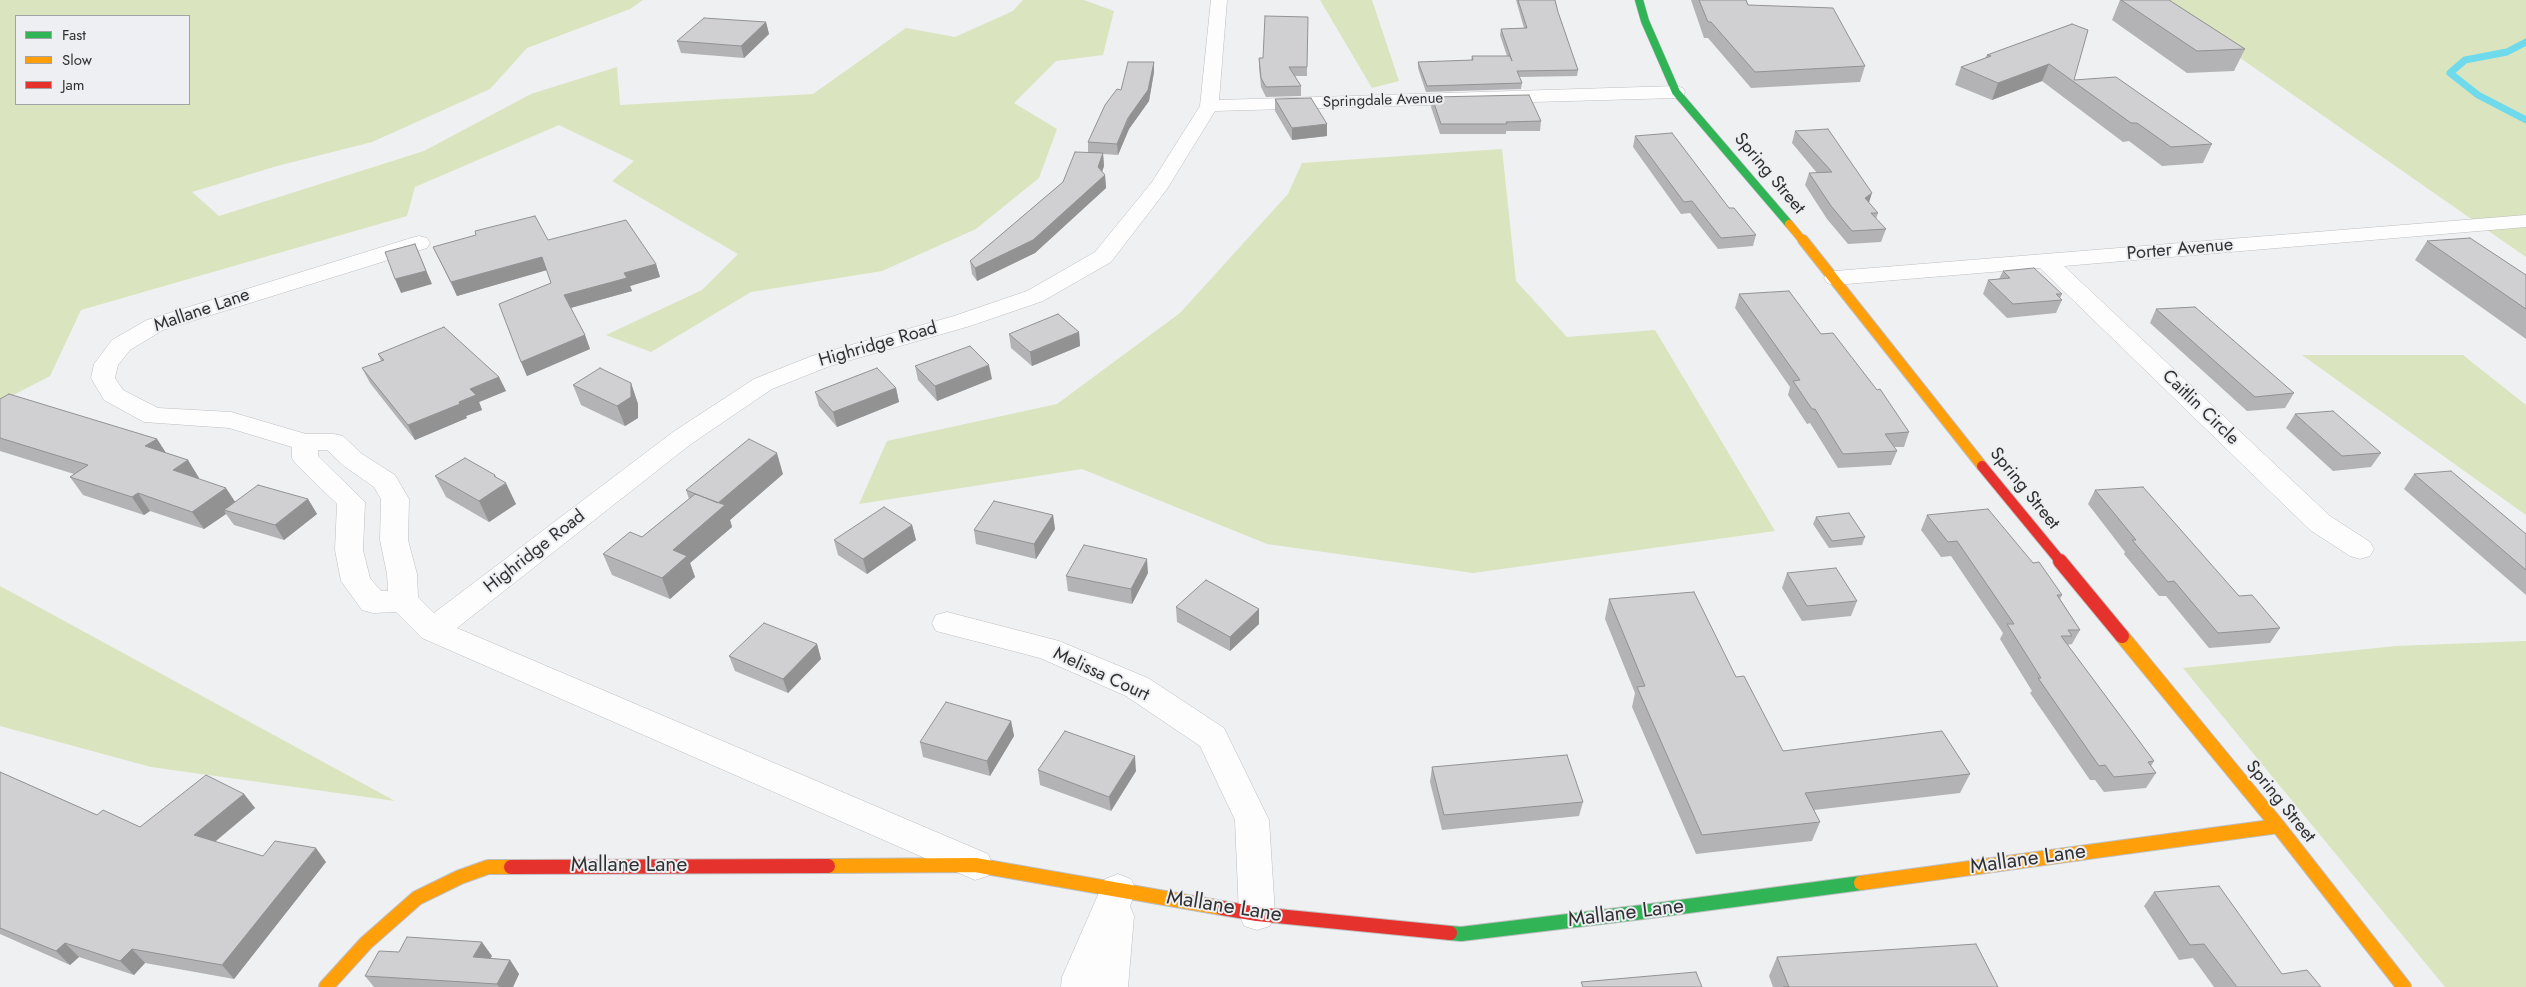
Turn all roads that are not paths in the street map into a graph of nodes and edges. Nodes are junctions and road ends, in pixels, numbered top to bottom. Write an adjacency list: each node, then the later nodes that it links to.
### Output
1 (1219, 0): 4 (street, Highridge Road)
2 (1639, 0): 3 (main road, Spring Street)
3 (1676, 92): 4 (street, Springdale Avenue); 8 (main road, Spring Street)
4 (1209, 106): 13 (street, Highridge Road)
5 (2526, 221): 7 (street, Porter Avenue)
6 (418, 243): 9 (street, Mallane Lane)
7 (2046, 261): 8 (street, Porter Avenue); 10 (street, Caitlin Circle)
8 (1835, 278): 14 (main road, Spring Street)
9 (305, 442): 11 (street); 11 (street, Mallane Lane)
10 (2360, 549)
11 (403, 601): 13 (street, Mallane Lane)
12 (947, 624): 17 (street, Melissa Court)
13 (433, 630): 15 (street, Mallane Lane)
14 (2278, 826): 17 (main road, Mallane Lane); 21 (main road, Spring Street)
15 (975, 864): 16 (main road, Mallane Lane); 18 (main road, Mallane Lane)
16 (1118, 890): 17 (main road, Mallane Lane); 19 (street); 20 (street)
17 (1257, 914)
18 (326, 987)
19 (1080, 987)
20 (1109, 987)
21 (2404, 987)

